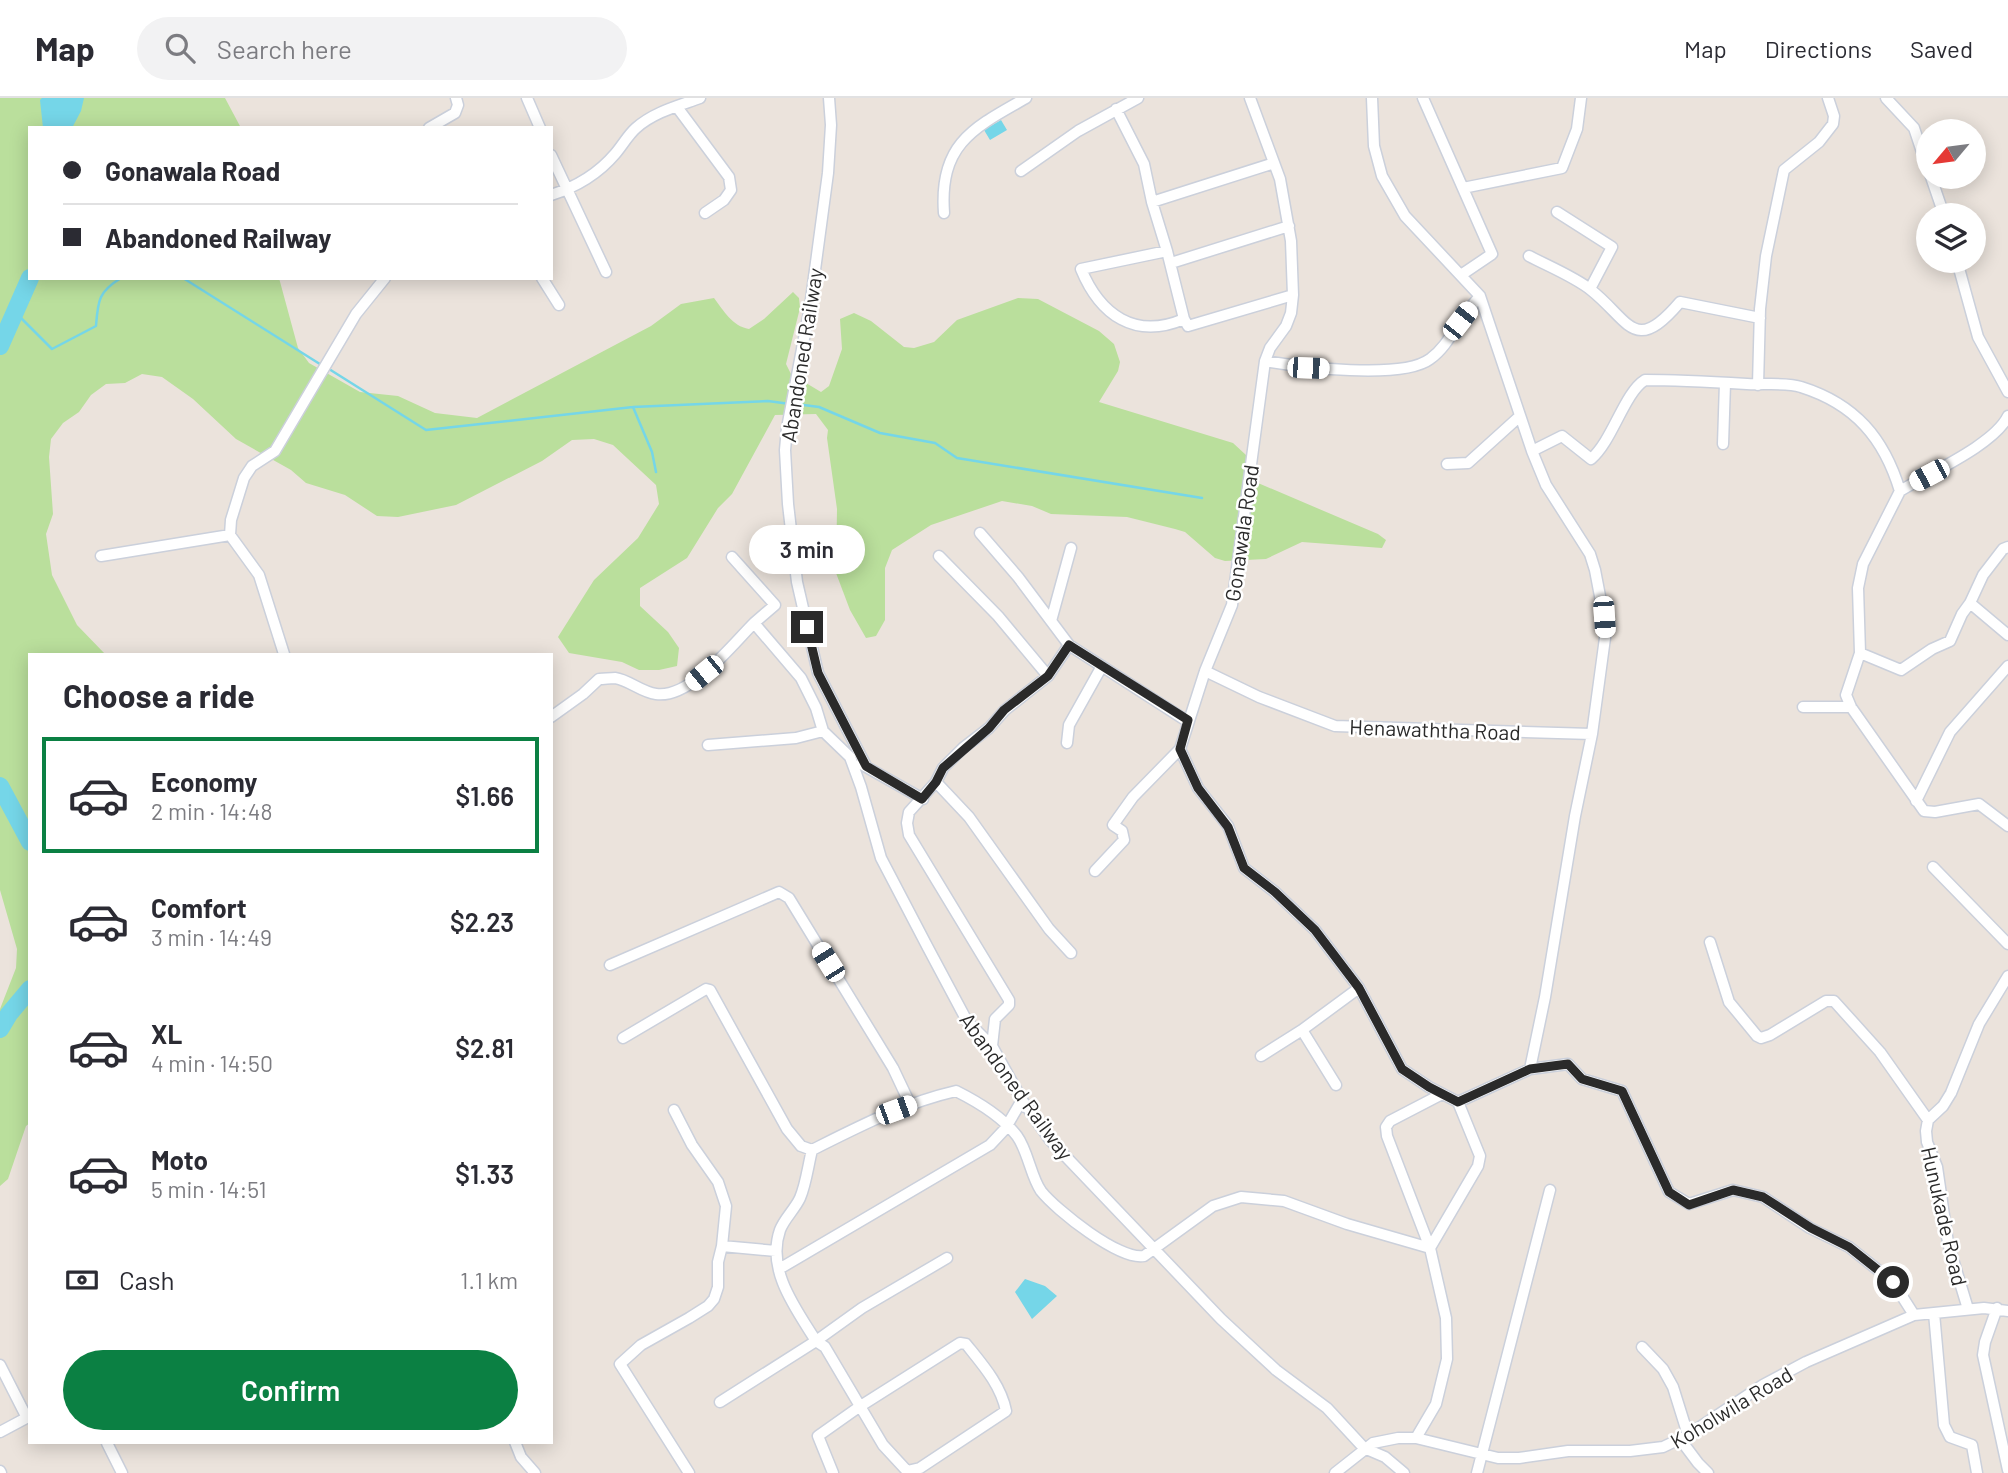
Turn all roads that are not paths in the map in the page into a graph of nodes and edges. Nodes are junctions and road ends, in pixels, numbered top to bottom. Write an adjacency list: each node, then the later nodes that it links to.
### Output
1 (456, 98): 15 (street)
2 (527, 98): 16 (street)
3 (700, 98): 13 (street)
4 (829, 98): 83 (street, Abandoned Railway)
5 (1026, 98): 27 (street)
6 (1138, 98): 14 (street)
7 (1250, 98): 19 (street, Gonawala Road)
8 (1372, 98): 34 (street)
9 (1423, 98): 21 (street)
10 (1581, 98): 21 (street)
11 (1828, 98): 42 (street)
12 (1886, 98): 17 (street)
13 (677, 107): 22 (street); 25 (street)
14 (1116, 109): 20 (street); 24 (street)
15 (432, 126)
16 (539, 126)
17 (1916, 134)
18 (553, 160): 22 (street)
19 (1274, 163): 24 (street); 28 (street, Gonawala Road)
20 (1021, 171)
21 (1463, 188): 34 (street)
22 (567, 191): 23 (street); 32 (street)
23 (553, 194)
24 (1153, 202): 29 (street)
25 (705, 212)
26 (1557, 212): 37 (street)
27 (944, 213)
28 (1289, 226): 31 (street); 38 (street, Gonawala Road)
29 (1167, 251): 31 (street); 41 (street)
30 (1529, 256): 37 (street)
31 (1171, 263): 41 (street)
32 (606, 272)
33 (1960, 273): 45 (street)
34 (1461, 275): 39 (street)
35 (384, 280): 56 (street)
36 (543, 280): 40 (street)
37 (1590, 289): 42 (street)
38 (1293, 295): 41 (street); 43 (street, Gonawala Road)
39 (1480, 296): 43 (street); 49 (street)
40 (559, 305)
41 (1184, 318)
42 (1760, 318): 47 (street)
43 (1265, 361): 71 (street, Gonawala Road)
44 (2008, 366): 45 (street)
45 (1997, 373): 48 (street)
46 (1725, 383): 47 (street); 51 (street); 52 (street)
47 (1759, 385): 54 (street)
48 (2008, 392)
49 (1520, 415): 52 (street); 53 (street)
50 (2008, 416): 54 (street)
51 (1723, 444)
52 (1532, 451): 78 (street)
53 (1447, 464)
54 (1900, 491): 68 (street)
55 (980, 533): 63 (street)
56 (230, 535): 59 (street); 67 (street)
57 (2008, 547): 62 (street)
58 (1071, 548): 63 (street)
59 (101, 556)
60 (939, 556): 72 (street)
61 (732, 557): 64 (street)
62 (1970, 603): 65 (street); 68 (street)
63 (1051, 621): 66 (street)
64 (754, 623): 75 (street); 77 (street)
65 (2008, 635)
66 (1069, 645): 69 (street); 72 (street)
67 (284, 653)
68 (1860, 653): 74 (street)
69 (1102, 666): 76 (street); 79 (street)
70 (2008, 666): 86 (street)
71 (1205, 671): 76 (street, Gonawala Road); 78 (street, Henawaththa Road)
72 (1048, 676): 84 (street)
73 (1803, 707): 74 (street)
74 (1851, 707): 86 (street)
75 (553, 716)
76 (1188, 720): 81 (street, Gonawala Road)
77 (823, 732): 80 (street); 82 (street)
78 (1592, 734): 100 (street)
79 (1067, 743)
80 (708, 745)
81 (1180, 749): 89 (street); 95 (street)
82 (850, 757): 83 (street); 98 (street, Abandoned Railway)
83 (866, 766): 85 (street)
84 (936, 782): 85 (street); 92 (street)
85 (922, 799): 98 (street)
86 (1916, 801): 87 (street)
87 (2008, 826)
88 (1933, 867): 91 (street)
89 (1095, 871)
90 (1710, 942): 107 (street)
91 (2008, 944)
92 (1071, 953)
93 (610, 965): 105 (street)
94 (2008, 976): 107 (street, Hunukade Road)
95 (1359, 988): 96 (street); 102 (street)
96 (1302, 1030): 99 (street); 101 (street)
97 (624, 1038): 109 (street)
98 (992, 1046): 103 (street, Abandoned Railway)
99 (1261, 1056)
100 (1530, 1069): 104 (street); 120 (street)
101 (1336, 1085)
102 (1441, 1094): 104 (street); 112 (street)
103 (1022, 1100): 108 (street); 113 (street, Abandoned Railway)
104 (1458, 1102): 112 (street)
105 (910, 1104): 108 (street); 109 (street)
106 (674, 1110): 111 (street)
107 (1928, 1120): 117 (street, Hunukade Road)
108 (1007, 1125): 113 (street); 116 (street)
109 (812, 1150): 114 (street)
110 (1550, 1190): 134 (street)
111 (722, 1246): 114 (street); 138 (street)
112 (1430, 1248): 113 (street); 130 (street)
113 (1153, 1249): 133 (street, Abandoned Railway)
114 (776, 1251): 116 (street)
115 (947, 1258): 121 (street)
116 (779, 1269): 121 (street)
117 (1968, 1309): 118 (street, Koholwila Road); 119 (street, Koholwila Road)
118 (2003, 1310): 135 (street)
119 (1934, 1313): 120 (street, Koholwila Road); 144 (street)
120 (1914, 1315): 129 (street, Koholwila Road)
121 (816, 1340): 124 (street); 125 (street)
122 (1643, 1347): 129 (street)
123 (0, 1365): 126 (street)
124 (720, 1402)
125 (859, 1407): 125 (street); 139 (street)
126 (28, 1415)
127 (28, 1418): 128 (street)
128 (0, 1432)
129 (1684, 1437): 134 (street, Koholwila Road); 143 (street)
130 (1416, 1438): 133 (street, Koholwila Road); 134 (street, Koholwila Road)
131 (108, 1444): 136 (street)
132 (517, 1444): 137 (street)
133 (1364, 1448): 140 (street); 141 (street, Abandoned Railway)
134 (1483, 1453): 142 (street)
135 (2008, 1470)
136 (122, 1473)
137 (535, 1473)
138 (689, 1473)
139 (833, 1473)
140 (1335, 1473)
141 (1404, 1473)
142 (1477, 1473)
143 (1708, 1473)
144 (1977, 1473)

